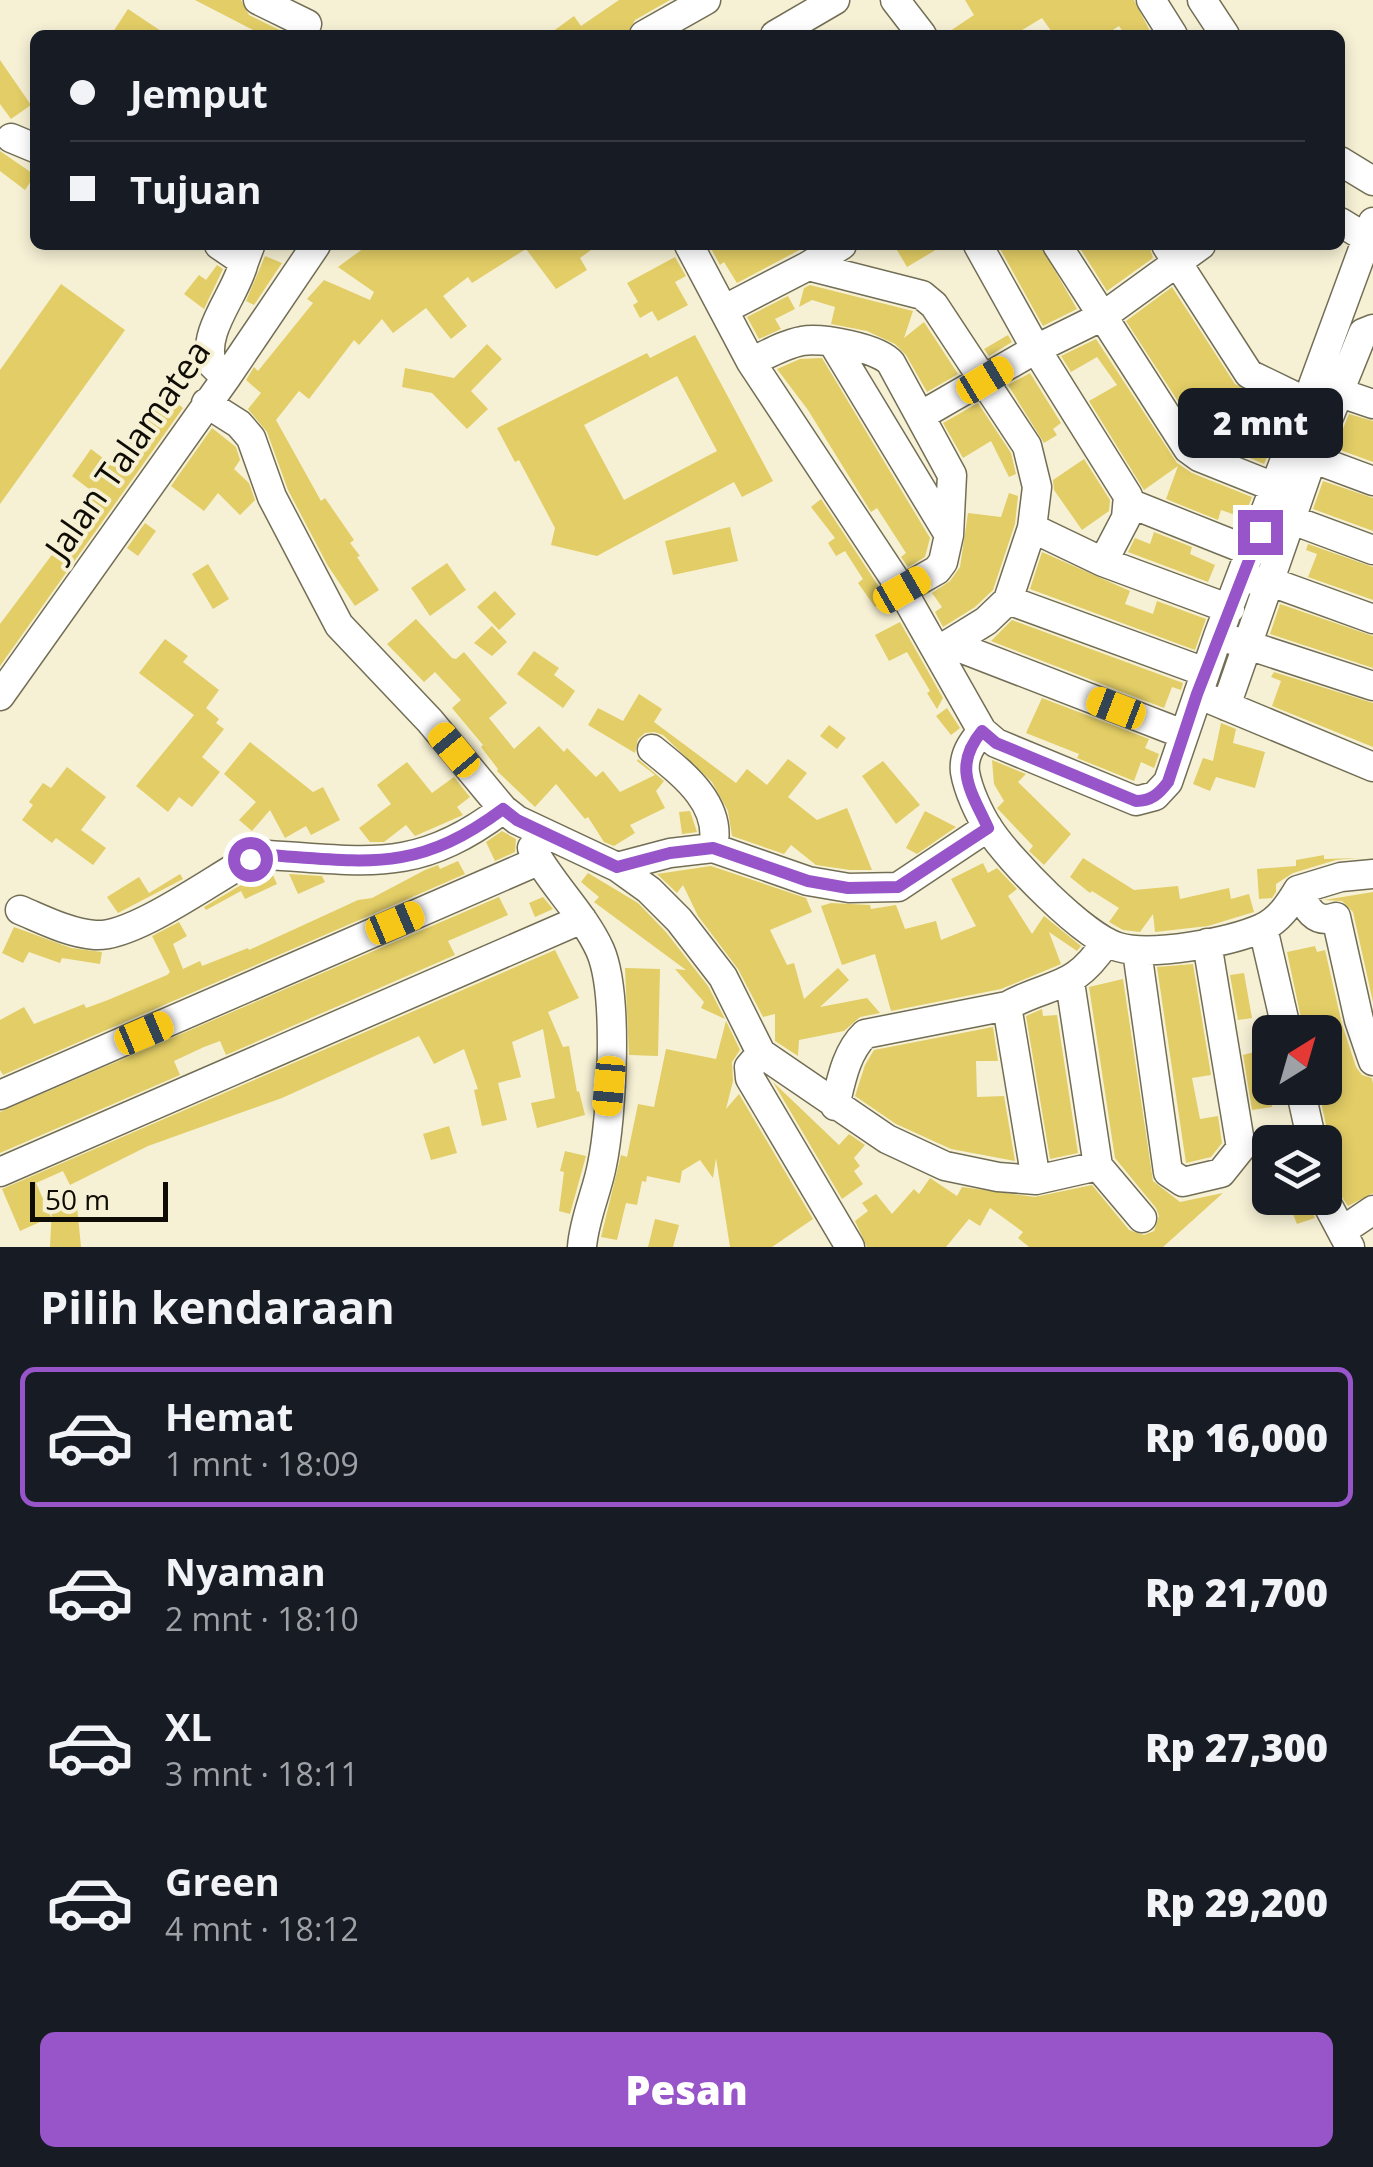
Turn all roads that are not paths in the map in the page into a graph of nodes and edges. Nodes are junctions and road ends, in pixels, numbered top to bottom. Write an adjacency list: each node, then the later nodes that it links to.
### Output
1 (258, 0): 7 (street)
2 (706, 0): 8 (street)
3 (835, 0): 9 (street)
4 (895, 0): 10 (street)
5 (1151, 0): 11 (street)
6 (1202, 0): 12 (street)
7 (309, 20)
8 (653, 30)
9 (784, 30)
10 (918, 30)
11 (1170, 30)
12 (1222, 30)
13 (1345, 163): 14 (street)
14 (1373, 181)
15 (1345, 223): 16 (street)
16 (1370, 230): 33 (street)
17 (311, 250): 31 (street, Jalan Talamatea)
18 (692, 250): 25 (street)
19 (834, 250): 24 (street)
20 (981, 250): 29 (street)
21 (1060, 250): 26 (street)
22 (248, 254): 31 (street)
23 (1171, 254): 26 (street); 33 (street)
24 (808, 266): 25 (street); 32 (street)
25 (725, 309): 30 (street)
26 (1103, 316): 29 (street); 40 (street)
27 (1370, 324): 33 (street)
28 (834, 345): 30 (street); 36 (street); 42 (street)
29 (1036, 350): 32 (street); 39 (street)
30 (751, 362): 48 (street)
31 (226, 378): 34 (street, Jalan Talamatea)
32 (985, 380): 36 (street); 41 (street)
33 (1321, 393): 35 (street); 37 (street)
34 (206, 403): 57 (street, Jalan Talamatea); 63 (street)
35 (1373, 404)
36 (920, 416): 42 (street)
37 (1300, 454): 38 (street); 40 (street)
38 (1373, 481)
39 (1129, 503): 44 (street); 45 (street)
40 (1277, 506): 43 (street); 44 (street); 47 (street)
41 (1032, 528): 45 (street); 49 (street)
42 (949, 535): 48 (street)
43 (1373, 550)
44 (1252, 552): 46 (street)
45 (1104, 562): 50 (street)
46 (1240, 579): 47 (street); 50 (street)
47 (1271, 582): 51 (street); 53 (street)
48 (902, 590): 54 (street)
49 (1008, 600): 54 (street); 55 (street)
50 (1230, 609): 52 (street)
51 (1373, 619)
52 (1218, 636): 53 (street); 55 (street)
53 (1248, 644): 56 (street); 58 (street)
54 (945, 647): 59 (street); 60 (street)
55 (1201, 683): 58 (street); 60 (street)
56 (1373, 686)
57 (0, 696)
58 (1226, 706): 62 (street)
59 (982, 731): 60 (street); 64 (street)
60 (1183, 734)
61 (652, 749): 65 (street)
62 (1373, 766)
63 (510, 814): 66 (street); 67 (street); 70 (street)
64 (988, 828): 65 (street); 73 (street)
65 (713, 848): 67 (street)
66 (538, 861): 71 (street); 81 (street)
67 (617, 867): 79 (street)
68 (1373, 874): 69 (street)
69 (1298, 890): 72 (street); 80 (street)
70 (20, 910)
71 (582, 919): 84 (street); 90 (street)
72 (1263, 928): 74 (street); 78 (street)
73 (1106, 942): 75 (street); 76 (street)
74 (1207, 943): 75 (street); 75 (street)
75 (1138, 951)
76 (1070, 982): 77 (street); 83 (street)
77 (1007, 1006): 82 (street); 85 (street)
78 (1283, 1015)
79 (761, 1053): 82 (street); 91 (street)
80 (1373, 1061)
81 (0, 1096)
82 (836, 1106): 85 (street)
83 (1098, 1166): 85 (street); 88 (street)
84 (0, 1172)
85 (1036, 1180)
86 (1373, 1210): 89 (street)
87 (1331, 1215): 89 (street)
88 (1142, 1218)
89 (1341, 1240)
90 (582, 1247)
91 (850, 1247)

